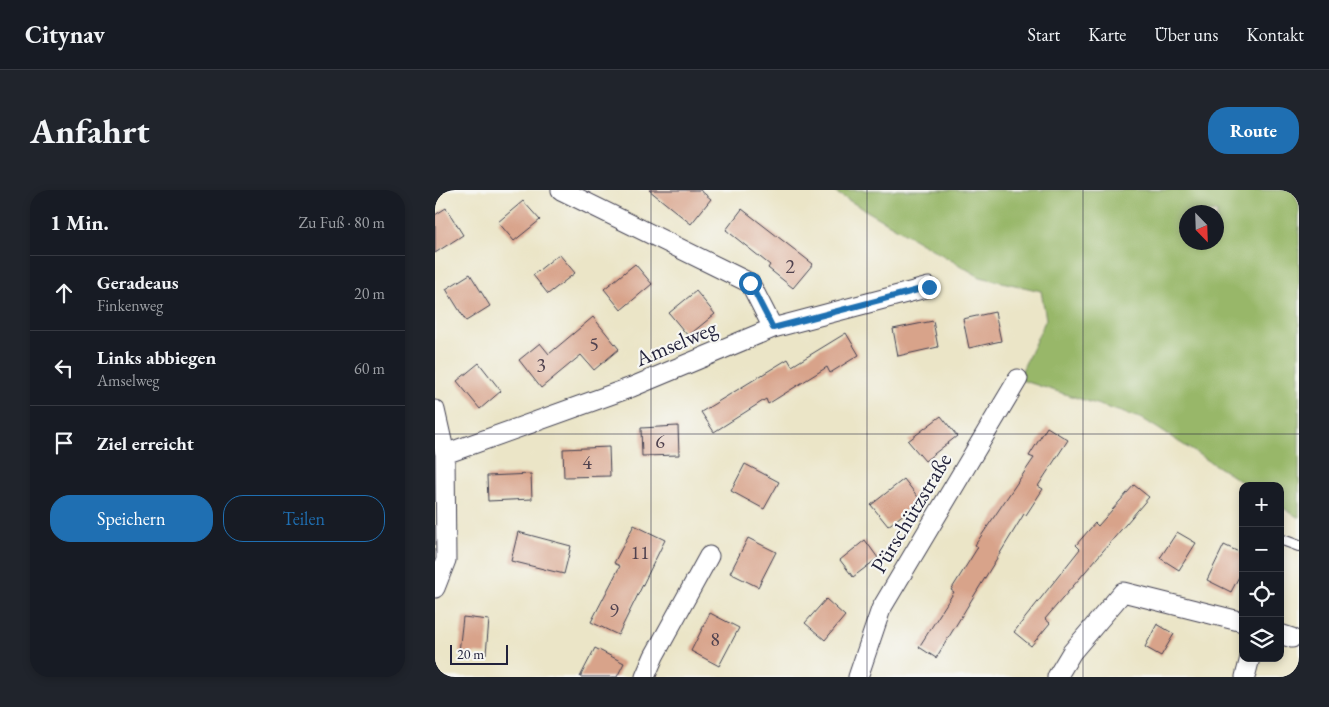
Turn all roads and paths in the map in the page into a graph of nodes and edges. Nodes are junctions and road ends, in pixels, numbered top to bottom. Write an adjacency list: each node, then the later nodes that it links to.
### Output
1 (561, 190): 3 (street)
2 (929, 287): 3 (street, Amselweg)
3 (773, 328): 6 (street, Amselweg)
4 (1018, 379): 14 (street, Pürschützstraße)
5 (435, 410): 6 (street)
6 (445, 454): 10 (street)
7 (1284, 540): 8 (lane)
8 (1299, 546)
9 (709, 556): 13 (street)
10 (435, 588)
11 (1239, 620): 15 (street)
12 (1249, 662): 16 (street)
13 (645, 677)
14 (858, 677)
15 (1057, 677)
16 (1245, 677)

